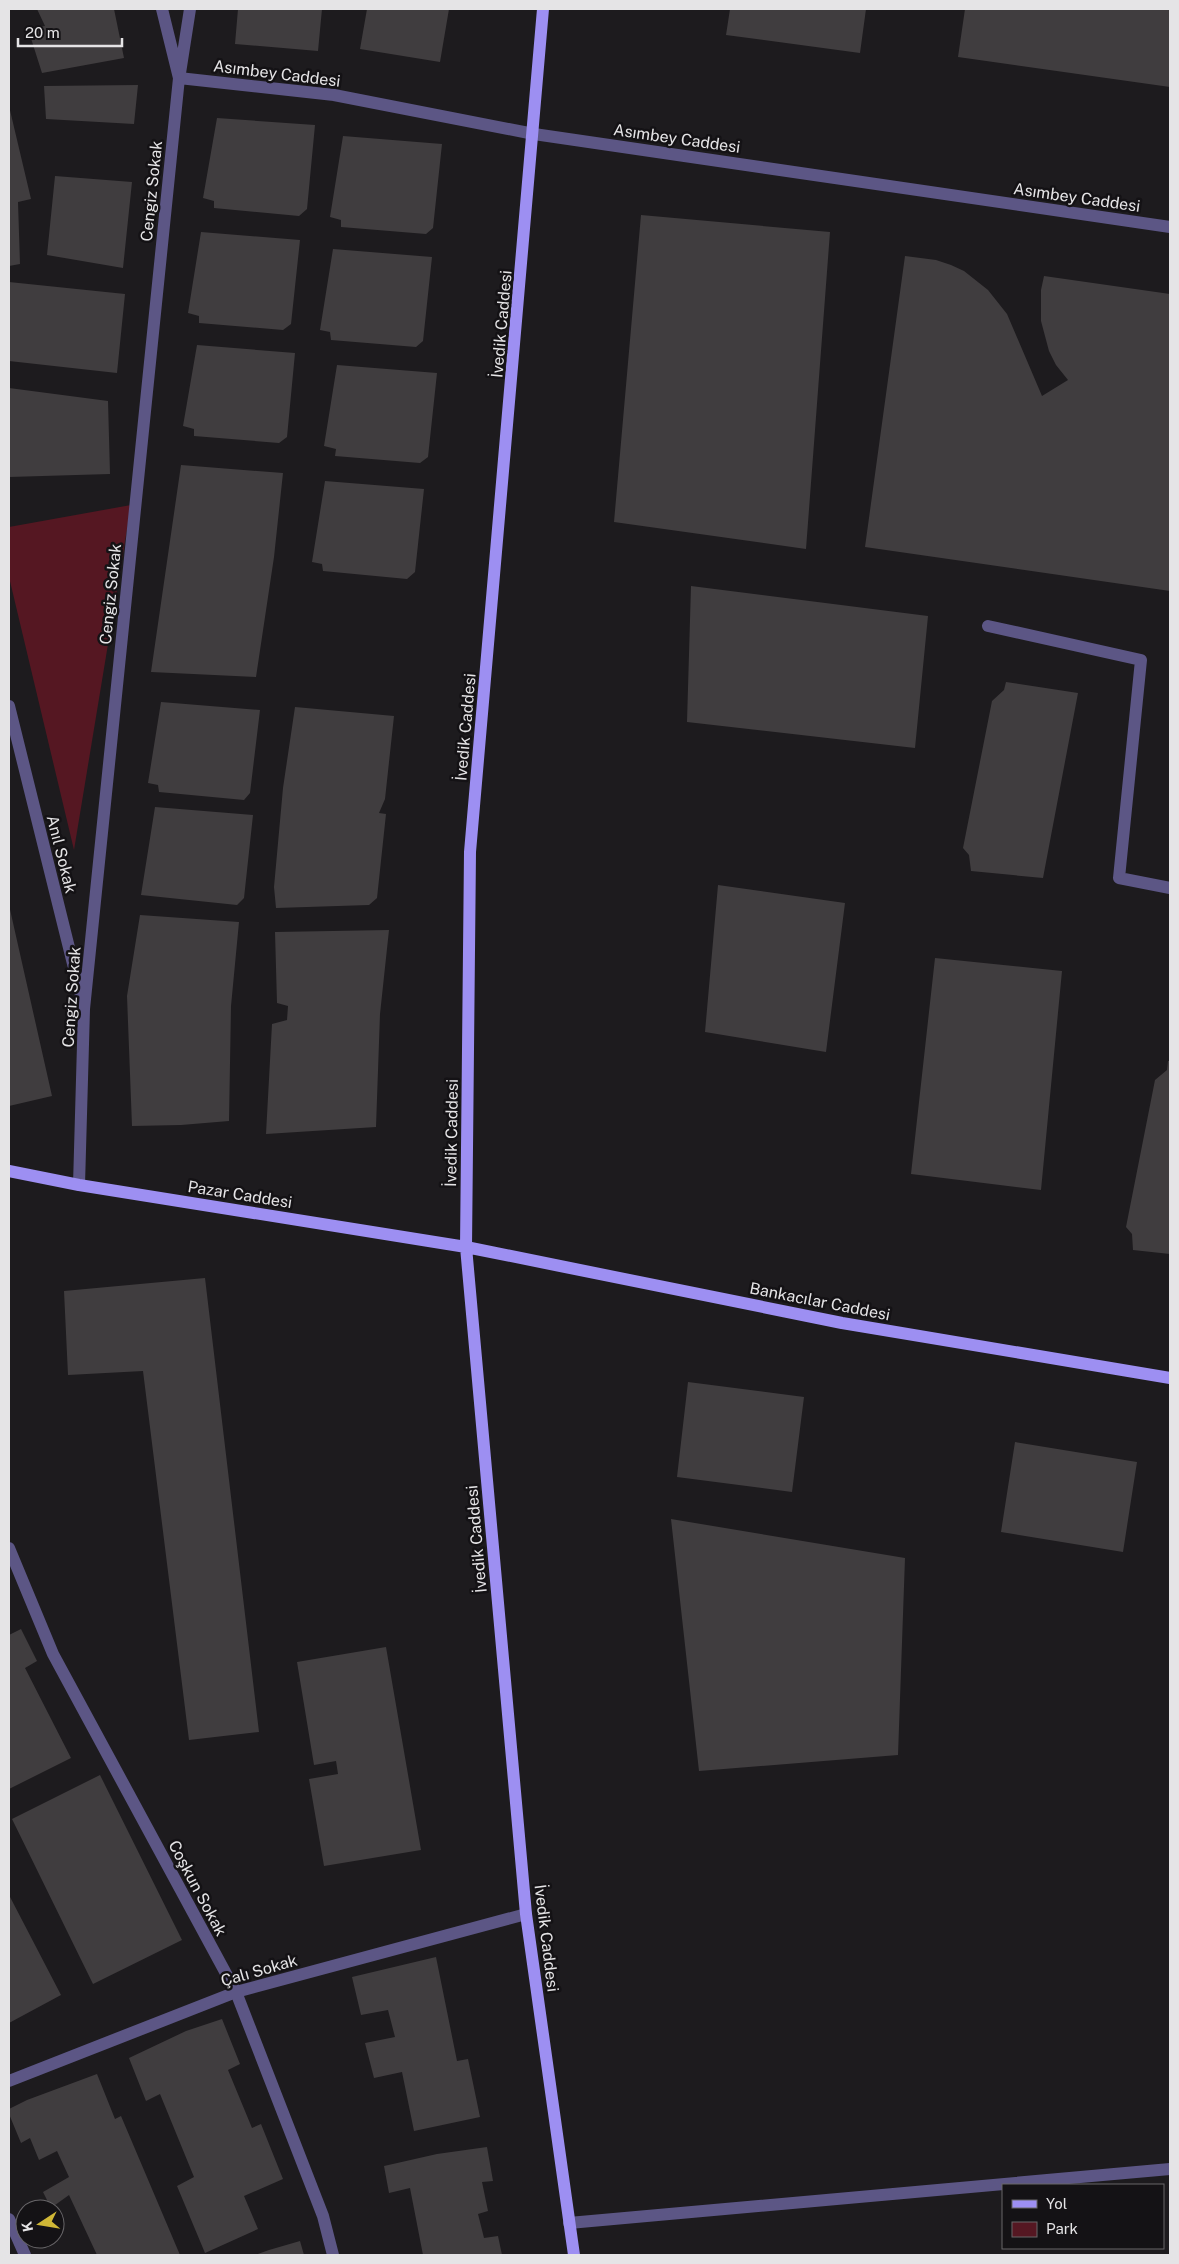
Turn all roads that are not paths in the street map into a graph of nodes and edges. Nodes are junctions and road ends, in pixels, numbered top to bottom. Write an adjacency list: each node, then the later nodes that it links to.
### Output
1 (162, 9): 4 (street, Cengiz Sokak)
2 (190, 9): 4 (street)
3 (543, 9): 5 (main road, İvedik Caddesi)
4 (179, 78): 5 (street, Asımbey Caddesi); 10 (street, Cengiz Sokak)
5 (534, 134): 6 (street, Asımbey Caddesi); 13 (main road, İvedik Caddesi)
6 (1170, 227)
7 (988, 626): 9 (street)
8 (9, 706): 10 (street, Anıl Sokak)
9 (1170, 888)
10 (84, 1009): 12 (street, Cengiz Sokak)
11 (9, 1171): 12 (main road, Pazar Caddesi)
12 (79, 1185): 13 (main road, Pazar Caddesi)
13 (466, 1247): 14 (main road, Bankacılar Caddesi); 16 (main road, İvedik Caddesi)
14 (1170, 1378)
15 (9, 1548): 17 (street, Coşkun Sokak)
16 (526, 1914): 17 (street, Çalı Sokak); 23 (main road, İvedik Caddesi)
17 (236, 1992): 18 (street, Çalı Sokak); 25 (street, Coşkun Sokak)
18 (9, 2081)
19 (1170, 2169): 21 (street)
20 (1002, 2184): 23 (street)
21 (1003, 2184)
22 (9, 2219): 24 (street)
23 (569, 2223): 26 (main road, İvedik Caddesi)
24 (25, 2255)
25 (333, 2255)
26 (574, 2255)

